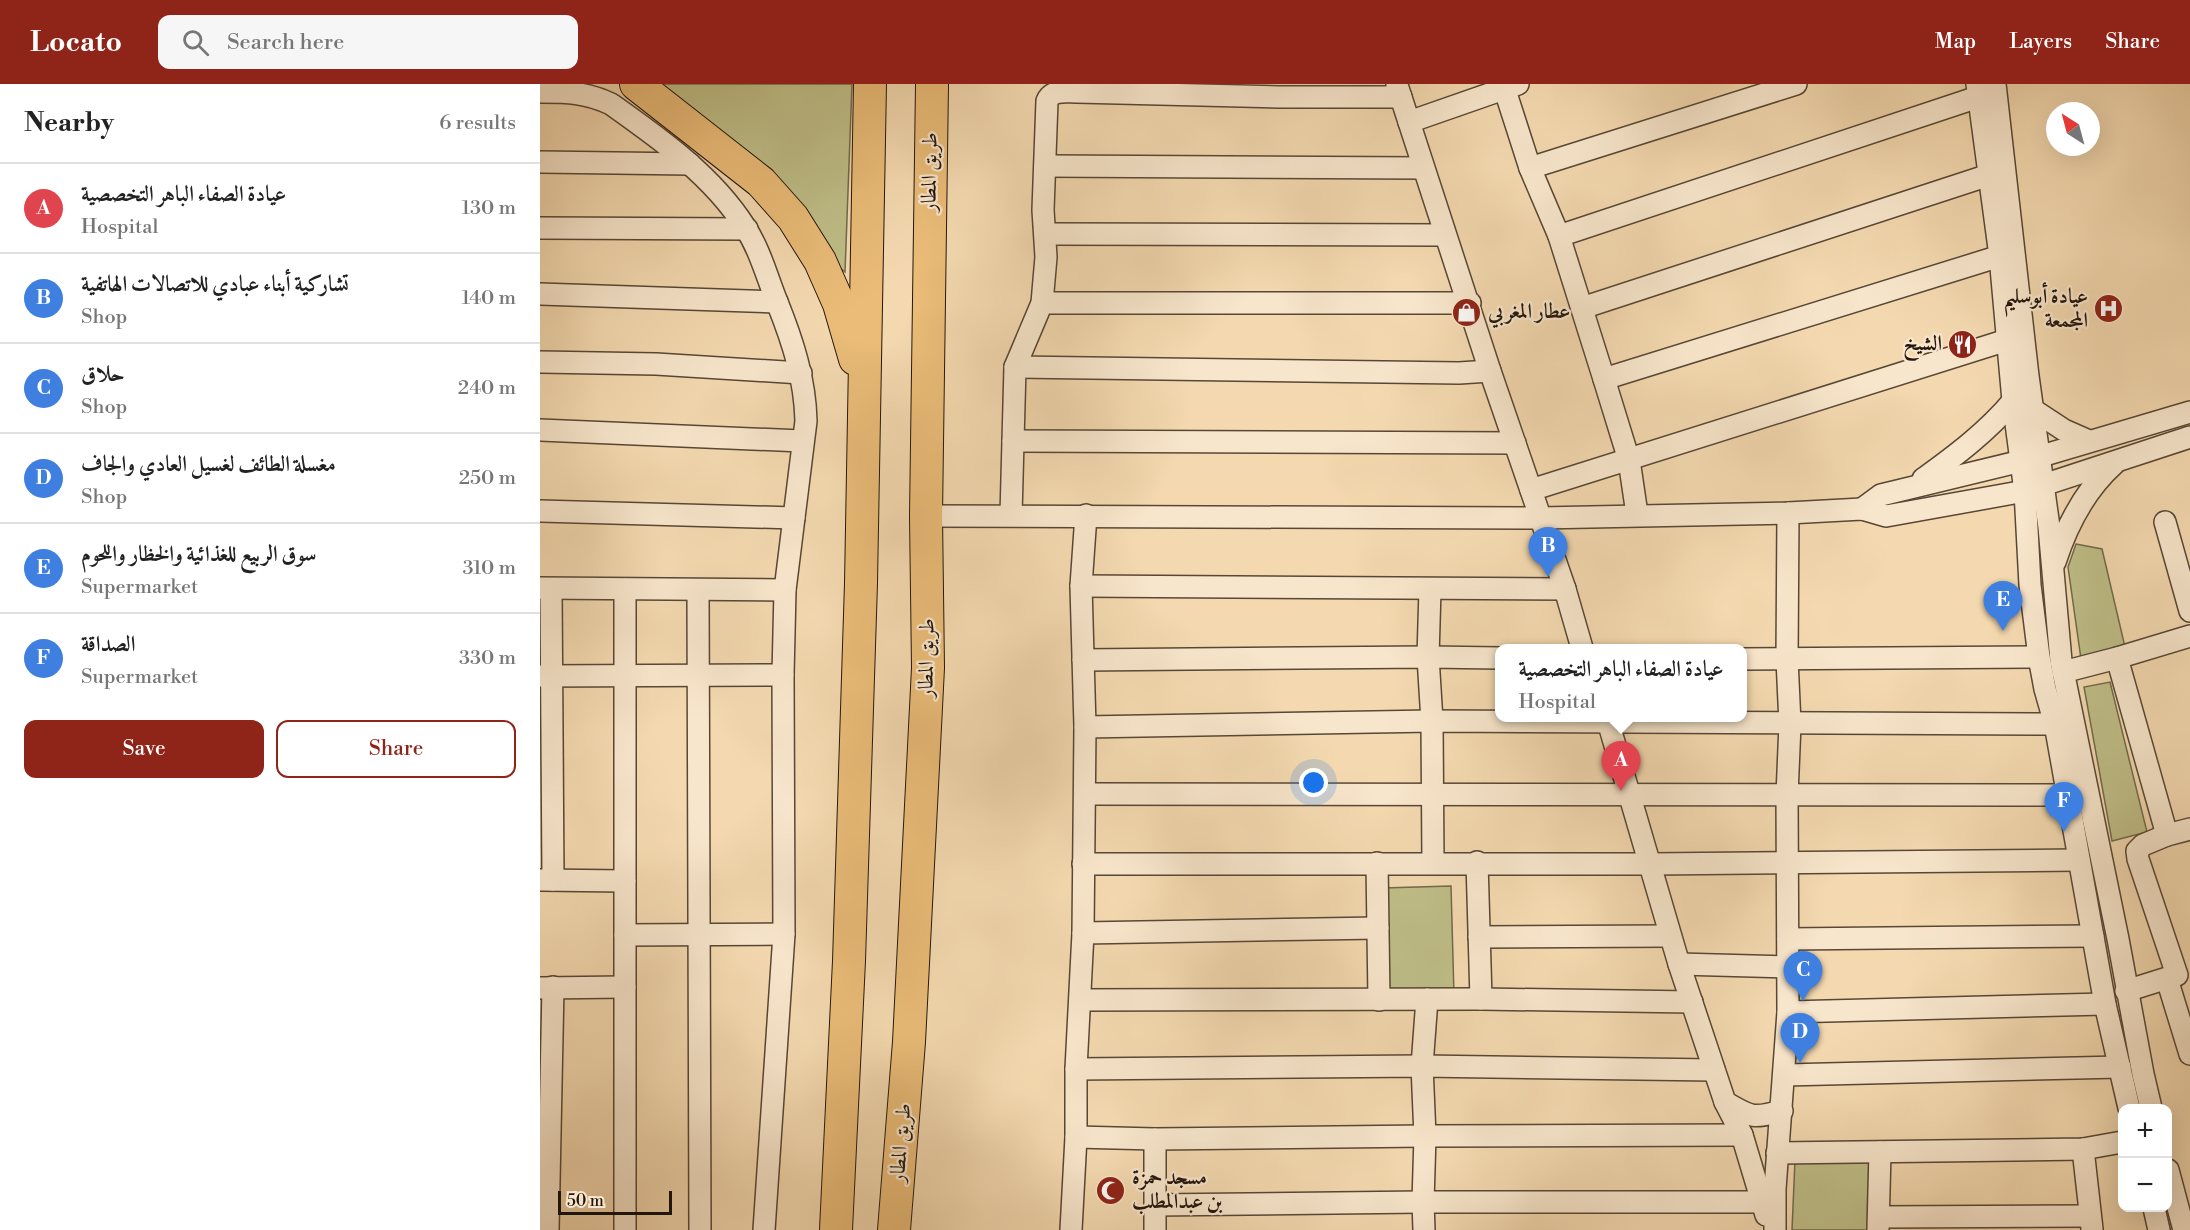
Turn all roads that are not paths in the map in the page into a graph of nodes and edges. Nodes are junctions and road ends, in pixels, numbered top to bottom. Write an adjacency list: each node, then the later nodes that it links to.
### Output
1 (636, 84): 39 (highway)
2 (870, 84): 39 (highway)
3 (932, 84): 15 (highway, طريق المطار)
4 (945, 84): 15 (highway)
5 (1796, 84): 20 (street)
6 (1995, 84): 40 (street)
7 (1509, 85): 14 (street); 20 (street)
8 (1120, 88): 9 (street); 18 (street)
9 (1203, 90): 12 (street)
10 (1399, 90): 12 (street); 14 (street)
11 (1977, 90): 21 (street); 26 (street)
12 (1279, 91)
13 (540, 92): 17 (street)
14 (1409, 122): 19 (street)
15 (931, 132): 60 (highway, طريق المطار)
16 (540, 162): 17 (street)
17 (690, 164): 23 (street)
18 (1045, 166): 19 (street); 24 (street)
19 (1422, 168): 25 (street)
20 (1530, 168): 26 (street)
21 (1989, 175): 27 (street); 32 (street)
22 (540, 228): 23 (street)
23 (747, 229): 29 (street)
24 (1046, 234): 25 (street); 30 (street)
25 (1445, 235): 31 (street)
26 (1559, 236): 32 (street)
27 (2000, 256): 33 (street); 38 (street)
28 (540, 294): 29 (street)
29 (777, 302): 37 (street)
30 (1042, 303): 31 (street); 35 (street)
31 (1470, 303): 36 (street)
32 (1582, 308): 38 (street)
33 (2007, 340): 40 (street); 49 (street)
34 (540, 362): 37 (street)
35 (1016, 367): 36 (street); 45 (street)
36 (1490, 371): 47 (street)
37 (801, 373): 44 (street)
38 (1604, 379): 49 (street)
39 (864, 403): 163 (highway)
40 (2023, 405): 46 (street); 48 (street); 51 (street)
41 (2190, 412): 46 (street)
42 (540, 430): 44 (street)
43 (2190, 437): 50 (street)
44 (802, 441): 61 (street)
45 (1013, 441): 47 (street); 58 (street)
46 (2089, 441): 48 (street)
47 (1515, 443): 53 (street)
48 (2030, 458): 51 (street); 52 (street)
49 (1629, 460): 53 (street); 57 (street)
50 (2118, 460): 52 (street); 64 (street)
51 (1915, 486): 54 (street)
52 (2034, 488): 54 (street); 64 (street); 76 (street)
53 (1531, 490): 62 (street)
54 (1862, 509): 56 (street)
55 (540, 511): 61 (street)
56 (1788, 513): 57 (street); 80 (street)
57 (1637, 514): 62 (street)
58 (1011, 515): 59 (street); 60 (street)
59 (1086, 515): 62 (street); 65 (street)
60 (926, 516): 157 (highway, طريق المطار)
61 (794, 518): 71 (street)
62 (1540, 518): 69 (street)
63 (2166, 522): 72 (street)
64 (2053, 568): 82 (street)
65 (1081, 586): 68 (street); 81 (street)
66 (545, 589): 67 (street); 84 (street)
67 (625, 589): 70 (street); 85 (street)
68 (1430, 589): 69 (street); 75 (street)
69 (1565, 589): 74 (street)
70 (698, 590): 71 (street); 86 (street)
71 (785, 590): 83 (street)
72 (2190, 609)
73 (2190, 636): 78 (street)
74 (1581, 644)
75 (1428, 657): 77 (street); 81 (street); 87 (street)
76 (2039, 657): 80 (street); 92 (street)
77 (1495, 658)
78 (2117, 658): 82 (street); 100 (street)
79 (1747, 659): 80 (street)
80 (1787, 659): 91 (street)
81 (1083, 660): 93 (street)
82 (2063, 672): 124 (street)
83 (783, 675): 86 (street); 112 (street)
84 (546, 676): 85 (street); 108 (street)
85 (625, 676): 86 (street); 109 (street)
86 (698, 676): 114 (street)
87 (1432, 721): 88 (street); 93 (street); 94 (street)
88 (1495, 721)
89 (1609, 722): 96 (street)
90 (1699, 722): 91 (street)
91 (1790, 724): 92 (street); 97 (street)
92 (2055, 724): 98 (street)
93 (1085, 727): 95 (street)
94 (1432, 793): 95 (street); 96 (street); 105 (street)
95 (1085, 794): 106 (street)
96 (1629, 795): 97 (street); 107 (street)
97 (1787, 795): 98 (street); 103 (street)
98 (2068, 795): 101 (street)
99 (2190, 829): 100 (street)
100 (2167, 836): 121 (street)
101 (2079, 860): 103 (street); 116 (street)
102 (1477, 862): 105 (street); 107 (street); 117 (street)
103 (1789, 862): 107 (street); 118 (street)
104 (1377, 863): 105 (street); 106 (street); 110 (street)
105 (1433, 863)
106 (1083, 864): 111 (street)
107 (1651, 864): 115 (street)
108 (546, 880): 109 (street)
109 (625, 881): 113 (street)
110 (1378, 928): 111 (street); 128 (street)
111 (1083, 933): 127 (street)
112 (784, 934): 114 (street); 162 (street)
113 (625, 935): 114 (street); 122 (street)
114 (699, 935): 161 (street)
115 (1670, 936): 117 (street); 119 (street)
116 (2093, 936): 118 (street); 130 (street)
117 (1479, 937): 126 (street)
118 (1788, 939): 120 (street)
119 (1679, 964): 120 (street); 129 (street)
120 (1787, 967): 131 (street)
121 (2178, 975): 124 (street); 132 (street)
122 (625, 987): 123 (street); 160 (street)
123 (547, 988): 159 (street)
124 (2126, 991): 140 (street)
125 (1427, 999): 126 (street); 128 (street); 133 (street)
126 (1480, 999): 129 (street)
127 (1080, 1000): 128 (street); 135 (street)
128 (1379, 1000)
129 (1692, 1002): 136 (street)
130 (2105, 1004): 131 (street); 134 (street)
131 (1788, 1012): 137 (street)
132 (2190, 1054)
133 (1422, 1066): 135 (street); 136 (street); 143 (street)
134 (2120, 1067): 137 (street); 139 (street)
135 (1076, 1069): 144 (street)
136 (1714, 1070): 138 (street)
137 (1785, 1075): 141 (street)
138 (1725, 1102): 141 (street); 142 (street)
139 (2128, 1104)
140 (2150, 1104)
141 (1782, 1111): 149 (street)
142 (1742, 1135): 143 (street); 152 (street)
143 (1425, 1136): 145 (street); 151 (street)
144 (1076, 1137): 145 (street); 164 (street)
145 (1155, 1139): 153 (street)
146 (2118, 1144): 147 (street)
147 (2083, 1149): 148 (street); 156 (street)
148 (1880, 1152): 149 (street); 155 (street)
149 (1777, 1153): 168 (street)
150 (2172, 1183): 158 (street)
151 (1423, 1202): 152 (street); 153 (street); 166 (street)
152 (1762, 1202): 167 (street)
153 (1155, 1205): 165 (street)
154 (2155, 1212): 169 (street)
155 (1879, 1223): 156 (street)
156 (2091, 1223)
157 (896, 1226)
158 (2186, 1228)
159 (548, 1230)
160 (625, 1230)
161 (700, 1230)
162 (764, 1230)
163 (836, 1230)
164 (1071, 1230)
165 (1155, 1230)
166 (1424, 1230)
167 (1770, 1230)
168 (1775, 1230)
169 (2159, 1230)

